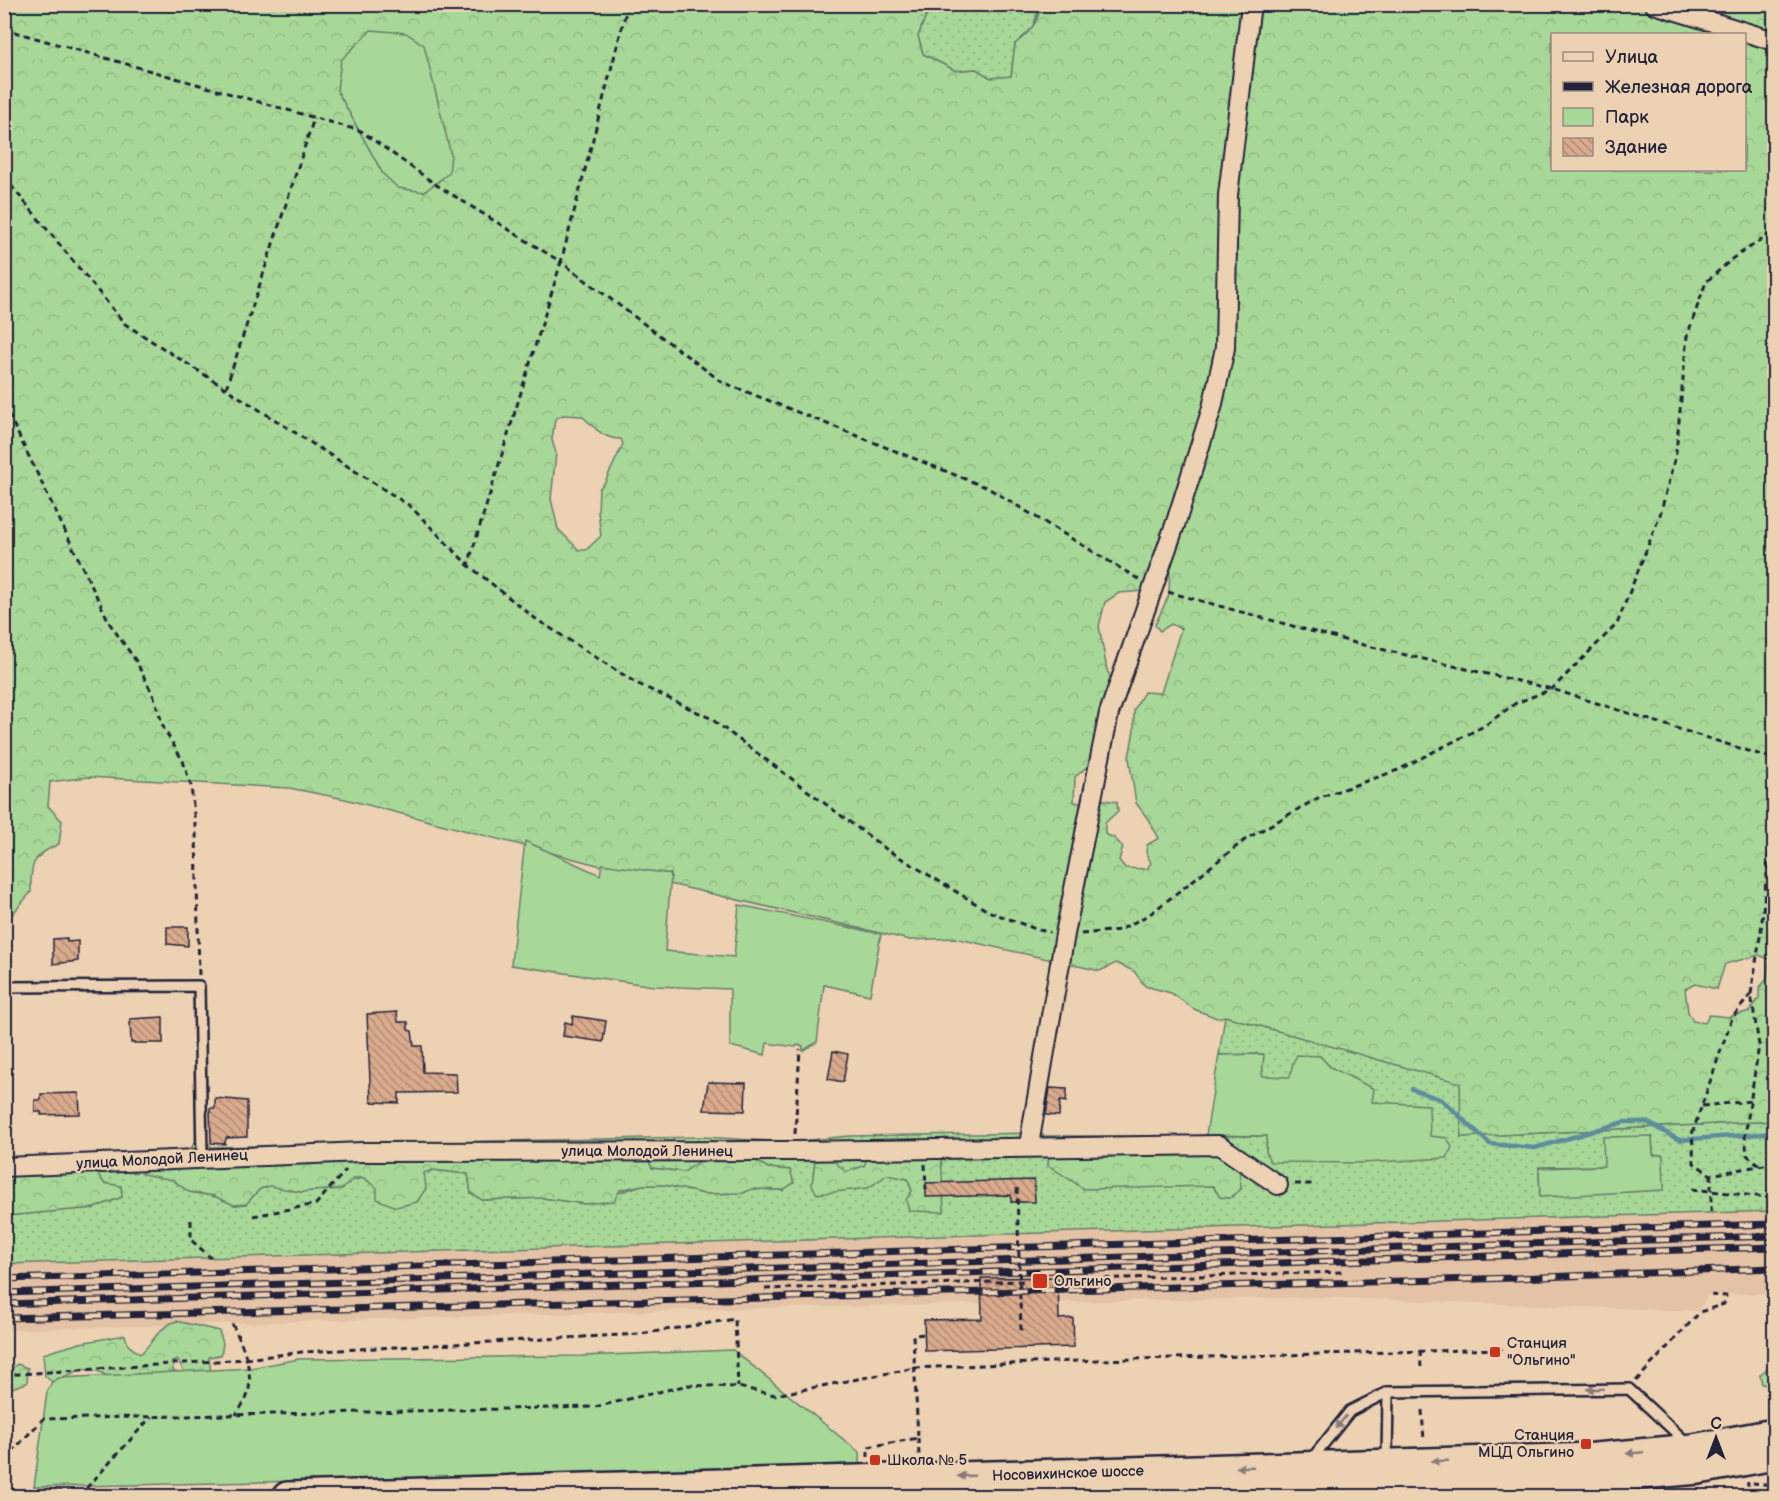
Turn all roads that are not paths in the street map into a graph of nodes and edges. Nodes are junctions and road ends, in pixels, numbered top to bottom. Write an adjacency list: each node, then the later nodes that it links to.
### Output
1 (1251, 4): 5 (street)
2 (1654, 4): 3 (street)
3 (1774, 41)
4 (4, 987): 6 (lane)
5 (1029, 1146): 6 (street, улица Молодой Ленинец); 8 (street, улица Молодой Ленинец)
6 (202, 1157): 7 (street, улица Молодой Ленинец)
7 (4, 1167)
8 (1278, 1185)
9 (1388, 1392): 11 (lane, one-way to 9); 13 (lane, one-way to 13); 14 (lane)
10 (1774, 1433): 11 (main road, Носовихинское шоссе)
11 (1693, 1448): 14 (main road, Носовихинское шоссе, one-way to 14)
12 (1774, 1456): 14 (main road, Носовихинское шоссе)
13 (1306, 1465): 14 (main road, Носовихинское шоссе); 15 (main road, Носовихинское шоссе, one-way to 15)
14 (1388, 1474): 16 (main road, Носовихинское шоссе)
15 (287, 1497)
16 (1004, 1497)

